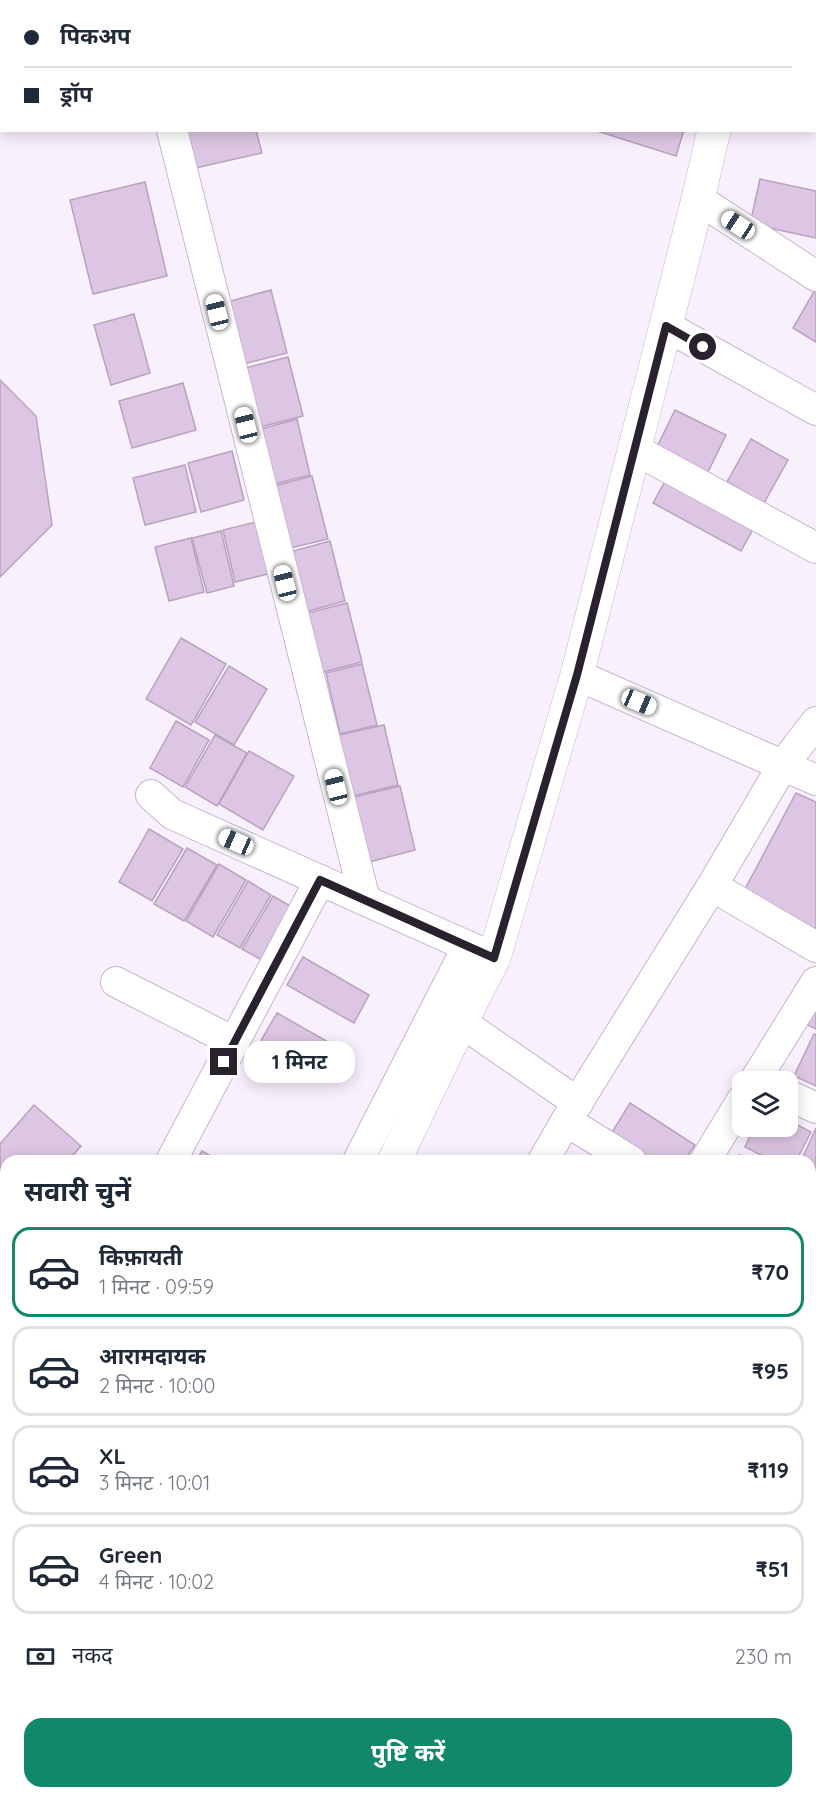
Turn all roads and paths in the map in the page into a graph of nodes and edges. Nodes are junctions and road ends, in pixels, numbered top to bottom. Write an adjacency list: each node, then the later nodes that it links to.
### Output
1 (173, 132): 16 (street)
2 (714, 132): 3 (street)
3 (698, 199): 4 (street); 5 (street)
4 (816, 276)
5 (666, 326): 6 (street); 7 (street)
6 (816, 410)
7 (634, 449): 8 (street); 9 (street)
8 (816, 548)
9 (577, 675): 11 (street); 18 (street)
10 (816, 722): 11 (street)
11 (783, 765): 12 (street); 15 (street)
12 (816, 780)
13 (151, 795): 14 (street)
14 (320, 880): 16 (street); 22 (street)
15 (712, 886): 17 (street); 26 (street)
16 (365, 900): 18 (street)
17 (816, 947)
18 (481, 952): 21 (street); 29 (street)
19 (116, 982): 22 (street)
20 (816, 982): 23 (street)
21 (461, 1022): 26 (street); 30 (street)
22 (234, 1042): 28 (street)
23 (761, 1071)
24 (798, 1100): 25 (street)
25 (816, 1108)
26 (572, 1112): 31 (street); 32 (street)
27 (732, 1116): 33 (street)
28 (174, 1155)
29 (362, 1155)
30 (397, 1155)
31 (547, 1155)
32 (624, 1155)
33 (709, 1155)

